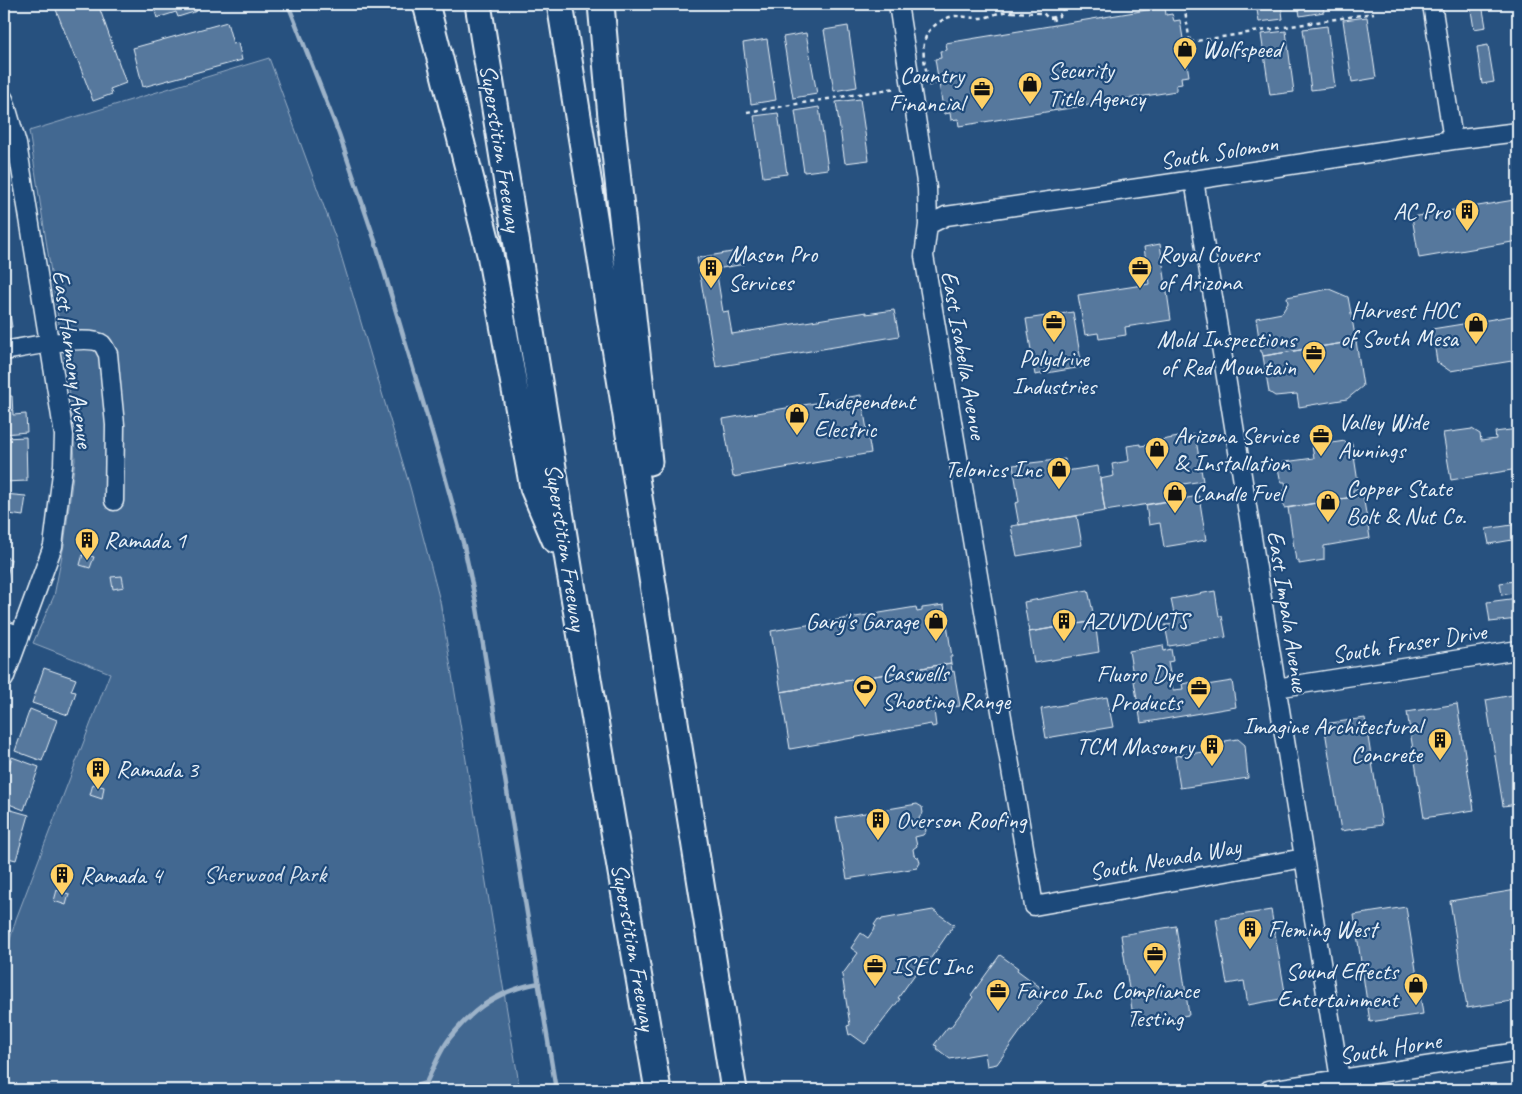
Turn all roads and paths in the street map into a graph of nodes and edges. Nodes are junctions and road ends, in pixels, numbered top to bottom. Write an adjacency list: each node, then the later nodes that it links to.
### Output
1 (426, 4): 28 (highway)
2 (478, 4): 28 (highway, Superstition Freeway)
3 (560, 4): 34 (highway)
4 (601, 4): 34 (highway)
5 (898, 4): 18 (street, East Isabella Avenue)
6 (1014, 4): 10 (path)
7 (1078, 4): 12 (path)
8 (1184, 4): 14 (path)
9 (1432, 4): 22 (street)
10 (1012, 12): 12 (path); 16 (path)
11 (1374, 13): 14 (path)
12 (1053, 17): 13 (path)
13 (1054, 25)
14 (1190, 42): 15 (path)
15 (1184, 45)
16 (929, 82): 17 (path); 18 (path)
17 (939, 83)
18 (911, 85): 20 (path); 24 (street, East Isabella Avenue)
19 (4, 99): 25 (street, East Harmony Avenue)
20 (747, 112)
21 (1518, 132): 22 (street, South Solomon)
22 (1453, 140): 23 (street, South Solomon)
23 (1194, 180): 24 (street, South Solomon); 33 (street, East Impala Avenue)
24 (928, 226): 36 (street, East Isabella Avenue)
25 (49, 343): 26 (street); 27 (street); 30 (street, East Harmony Avenue)
26 (4, 351)
27 (114, 502)
28 (571, 579): 39 (highway, Superstition Freeway)
29 (4, 630): 30 (street)
30 (20, 636): 32 (street, East Harmony Avenue)
31 (1518, 650): 33 (street, South Fraser Drive)
32 (4, 679)
33 (1276, 688): 35 (street, East Impala Avenue)
34 (685, 785): 40 (highway)
35 (1304, 858): 36 (street, South Nevada Way); 38 (street, East Impala Avenue)
36 (1034, 906)
37 (1518, 1052): 38 (street, South Horne)
38 (1341, 1087): 41 (street, South Horne)
39 (658, 1090)
40 (734, 1090)
41 (1269, 1090)

